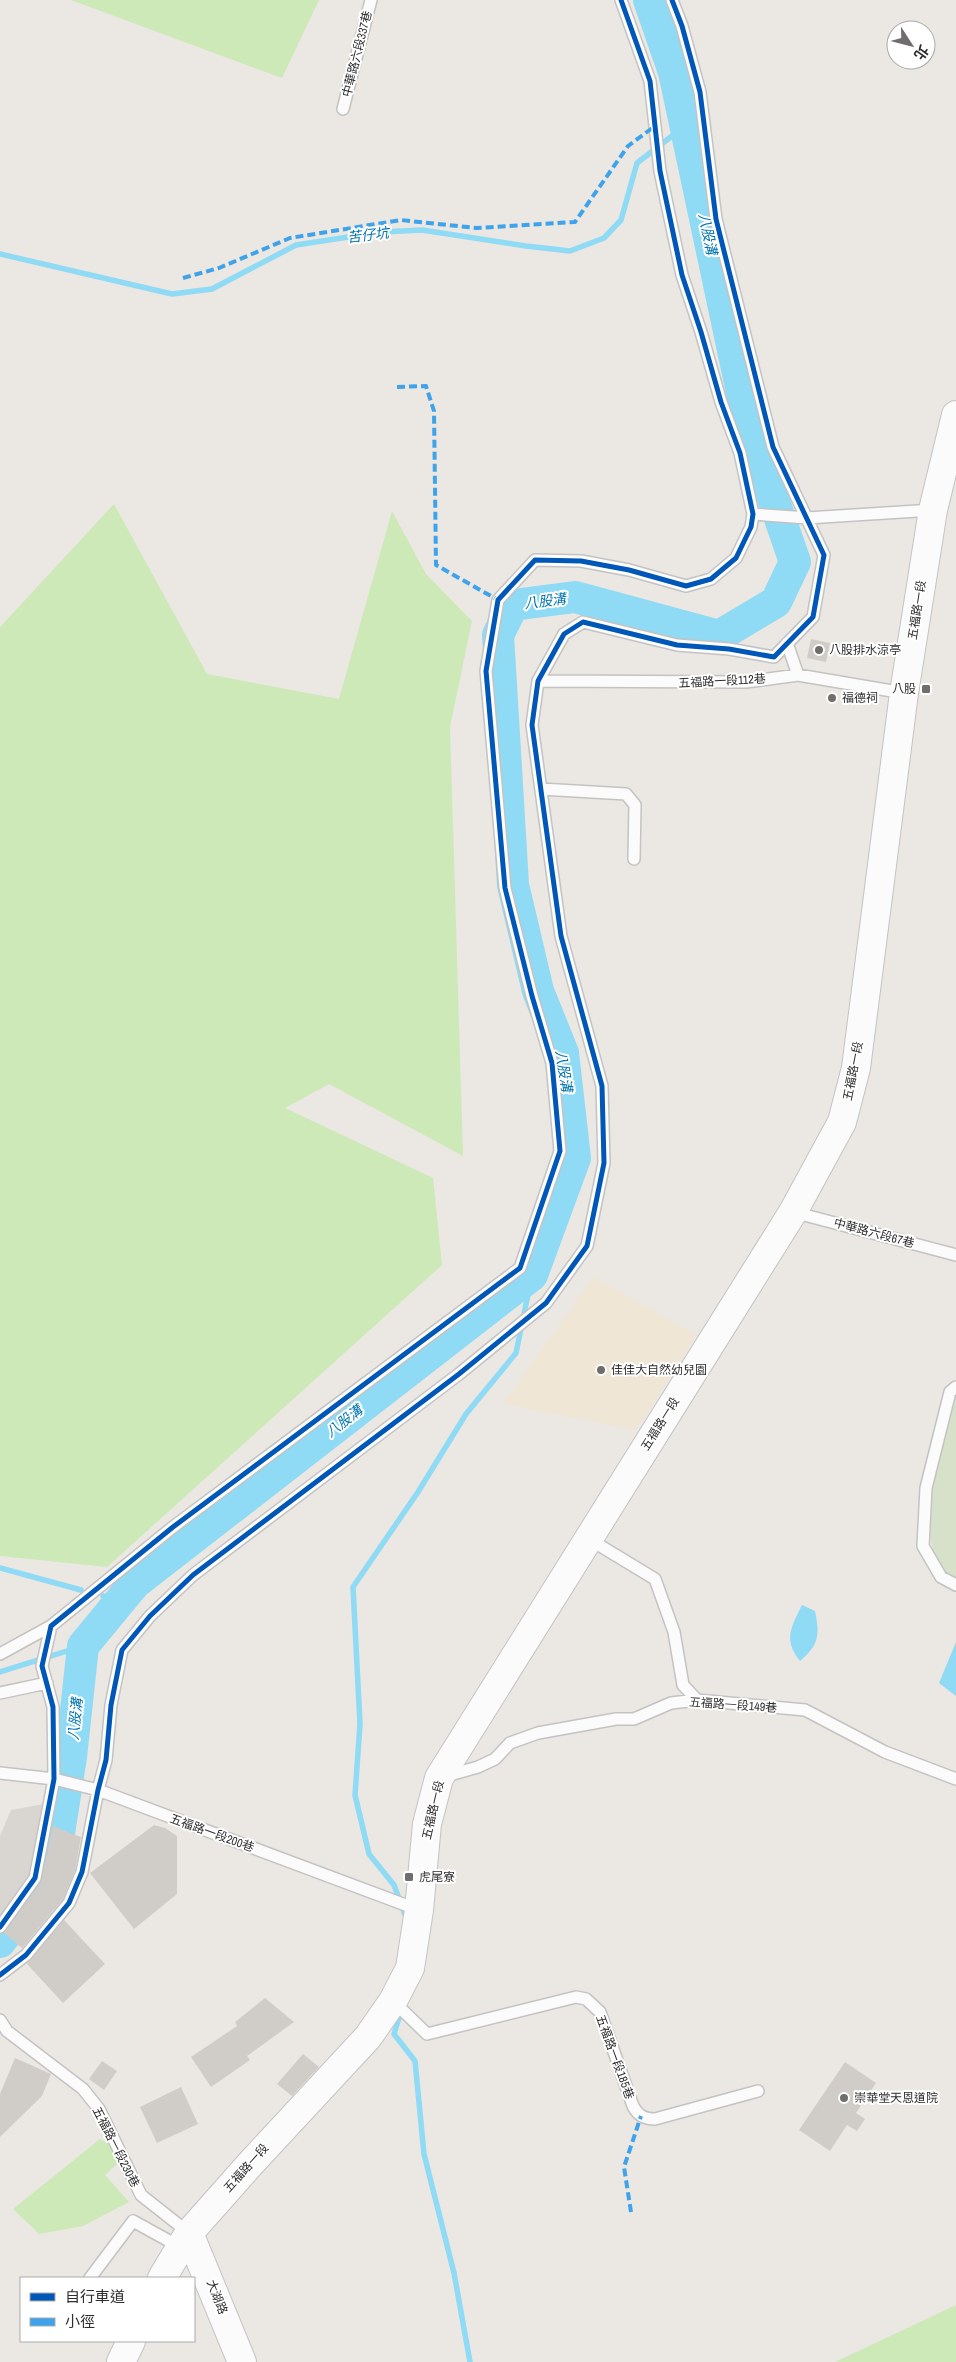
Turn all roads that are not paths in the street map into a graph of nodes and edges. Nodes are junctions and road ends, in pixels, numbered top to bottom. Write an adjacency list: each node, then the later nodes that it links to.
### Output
1 (371, 0): 4 (lane, 中華路六段337巷)
2 (621, 0): 7 (lane)
3 (672, 0): 8 (lane)
4 (343, 109)
5 (956, 415): 6 (main road, 五福路一段)
6 (932, 510): 8 (lane); 12 (main road, 五福路一段)
7 (754, 514): 8 (lane); 20 (lane)
8 (807, 518): 9 (lane)
9 (787, 643): 10 (lane); 11 (lane)
10 (798, 675): 11 (lane, 五福路一段112巷); 12 (lane, 五福路一段112巷)
11 (538, 681): 13 (lane)
12 (904, 693): 15 (main road, 五福路一段)
13 (541, 788): 14 (lane); 29 (lane)
14 (634, 859)
15 (793, 1212): 16 (lane, 中華路六段67巷); 18 (main road, 五福路一段)
16 (956, 1255)
17 (956, 1387): 19 (lane)
18 (589, 1539): 24 (lane); 26 (main road, 五福路一段)
19 (956, 1584)
20 (51, 1626): 21 (lane); 22 (lane)
21 (0, 1654)
22 (47, 1683): 23 (lane); 27 (lane)
23 (0, 1692)
24 (697, 1700): 26 (lane, 五福路一段149巷); 28 (lane, 五福路一段149巷)
25 (0, 1773): 27 (lane, 五福路一段200巷)
26 (439, 1778): 30 (main road, 五福路一段)
27 (54, 1779): 29 (lane, 五福路一段200巷); 31 (lane)
28 (956, 1779)
29 (98, 1790): 30 (lane, 五福路一段200巷); 32 (lane)
30 (419, 1910): 33 (main road, 五福路一段)
31 (0, 1927)
32 (0, 1975)
33 (394, 2001): 35 (lane, 五福路一段185巷); 36 (main road, 五福路一段)
34 (0, 2020): 36 (lane, 五福路一段230巷)
35 (758, 2091)
36 (185, 2240): 37 (lane); 38 (main road, 五福路一段); 41 (main road, 大湖路)
37 (91, 2277)
38 (163, 2277)
39 (131, 2342): 40 (main road)
40 (121, 2362)
41 (242, 2362)

